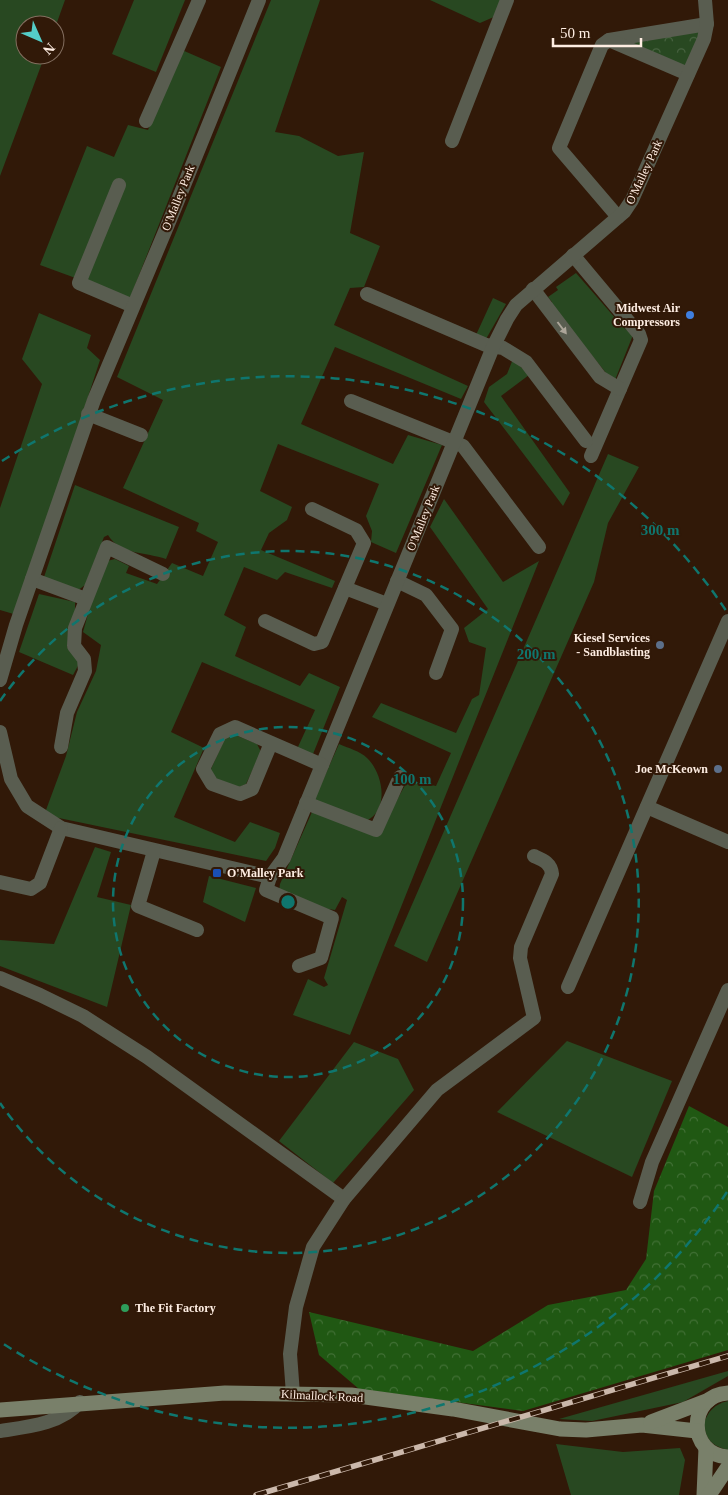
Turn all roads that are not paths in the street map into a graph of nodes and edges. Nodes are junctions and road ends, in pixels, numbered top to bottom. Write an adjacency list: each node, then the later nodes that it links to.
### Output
1 (199, 0): 8 (street)
2 (259, 0): 15 (street, O'Malley Park)
3 (507, 0): 9 (street)
4 (705, 0): 5 (street, O'Malley Park)
5 (707, 24): 6 (street); 7 (street, O'Malley Park)
6 (609, 40): 7 (street); 11 (street)
7 (688, 74): 11 (street, O'Malley Park)
8 (146, 121)
9 (452, 141)
10 (119, 185): 15 (street)
11 (618, 217): 12 (street, O'Malley Park)
12 (573, 255): 13 (street, O'Malley Park); 17 (street)
13 (533, 289): 16 (street, O'Malley Park); 17 (street, one-way to 17)
14 (367, 294): 16 (street)
15 (133, 306): 19 (street, O'Malley Park)
16 (493, 347): 21 (street); 22 (street, O'Malley Park)
17 (620, 389): 23 (street)
18 (351, 400): 22 (street)
19 (88, 414): 20 (street); 27 (street, O'Malley Park)
20 (141, 435)
21 (586, 442)
22 (454, 443): 25 (street); 28 (street, O'Malley Park)
23 (591, 456)
24 (312, 509): 29 (street)
25 (539, 547)
26 (163, 574): 30 (street)
27 (32, 579): 30 (street); 35 (street, O'Malley Park)
28 (397, 581): 31 (street, O'Malley Park); 34 (street)
29 (345, 588): 31 (street); 32 (street)
30 (86, 599): 38 (street)
31 (388, 604): 39 (street, O'Malley Park)
32 (265, 620)
33 (728, 621): 43 (street)
34 (436, 673)
35 (0, 680)
36 (0, 732): 41 (street)
37 (272, 743): 37 (street); 39 (street)
38 (61, 747)
39 (322, 765): 42 (street, O'Malley Park)
40 (400, 777): 42 (street)
41 (5, 780): 44 (street)
42 (306, 803): 48 (street, O'Malley Park)
43 (647, 807): 45 (street); 53 (street)
44 (61, 828): 46 (street); 49 (street)
45 (728, 842)
46 (154, 851): 48 (street); 50 (street)
47 (534, 856): 55 (street)
48 (270, 877): 51 (street)
49 (0, 882)
50 (197, 930)
51 (299, 966)
52 (0, 978): 55 (street)
53 (568, 987)
54 (728, 990): 56 (street)
55 (344, 1199): 58 (street)
56 (640, 1202)
57 (727, 1393): 59 (main road, Kilmallock Road)
58 (293, 1394): 60 (main road, Kilmallock Road); 62 (main road, Kilmallock Road)
59 (709, 1400): 62 (main road, Kilmallock Road); 64 (main road)
60 (80, 1402): 61 (main road, Kilmallock Road); 63 (street)
61 (0, 1410)
62 (642, 1425): 64 (main road, Kilmallock Road)
63 (0, 1431)
64 (697, 1431): 65 (main road)
65 (706, 1448): 66 (main road); 68 (main road)
66 (728, 1457)
67 (728, 1467): 69 (main road)
68 (704, 1495)
69 (709, 1495)

